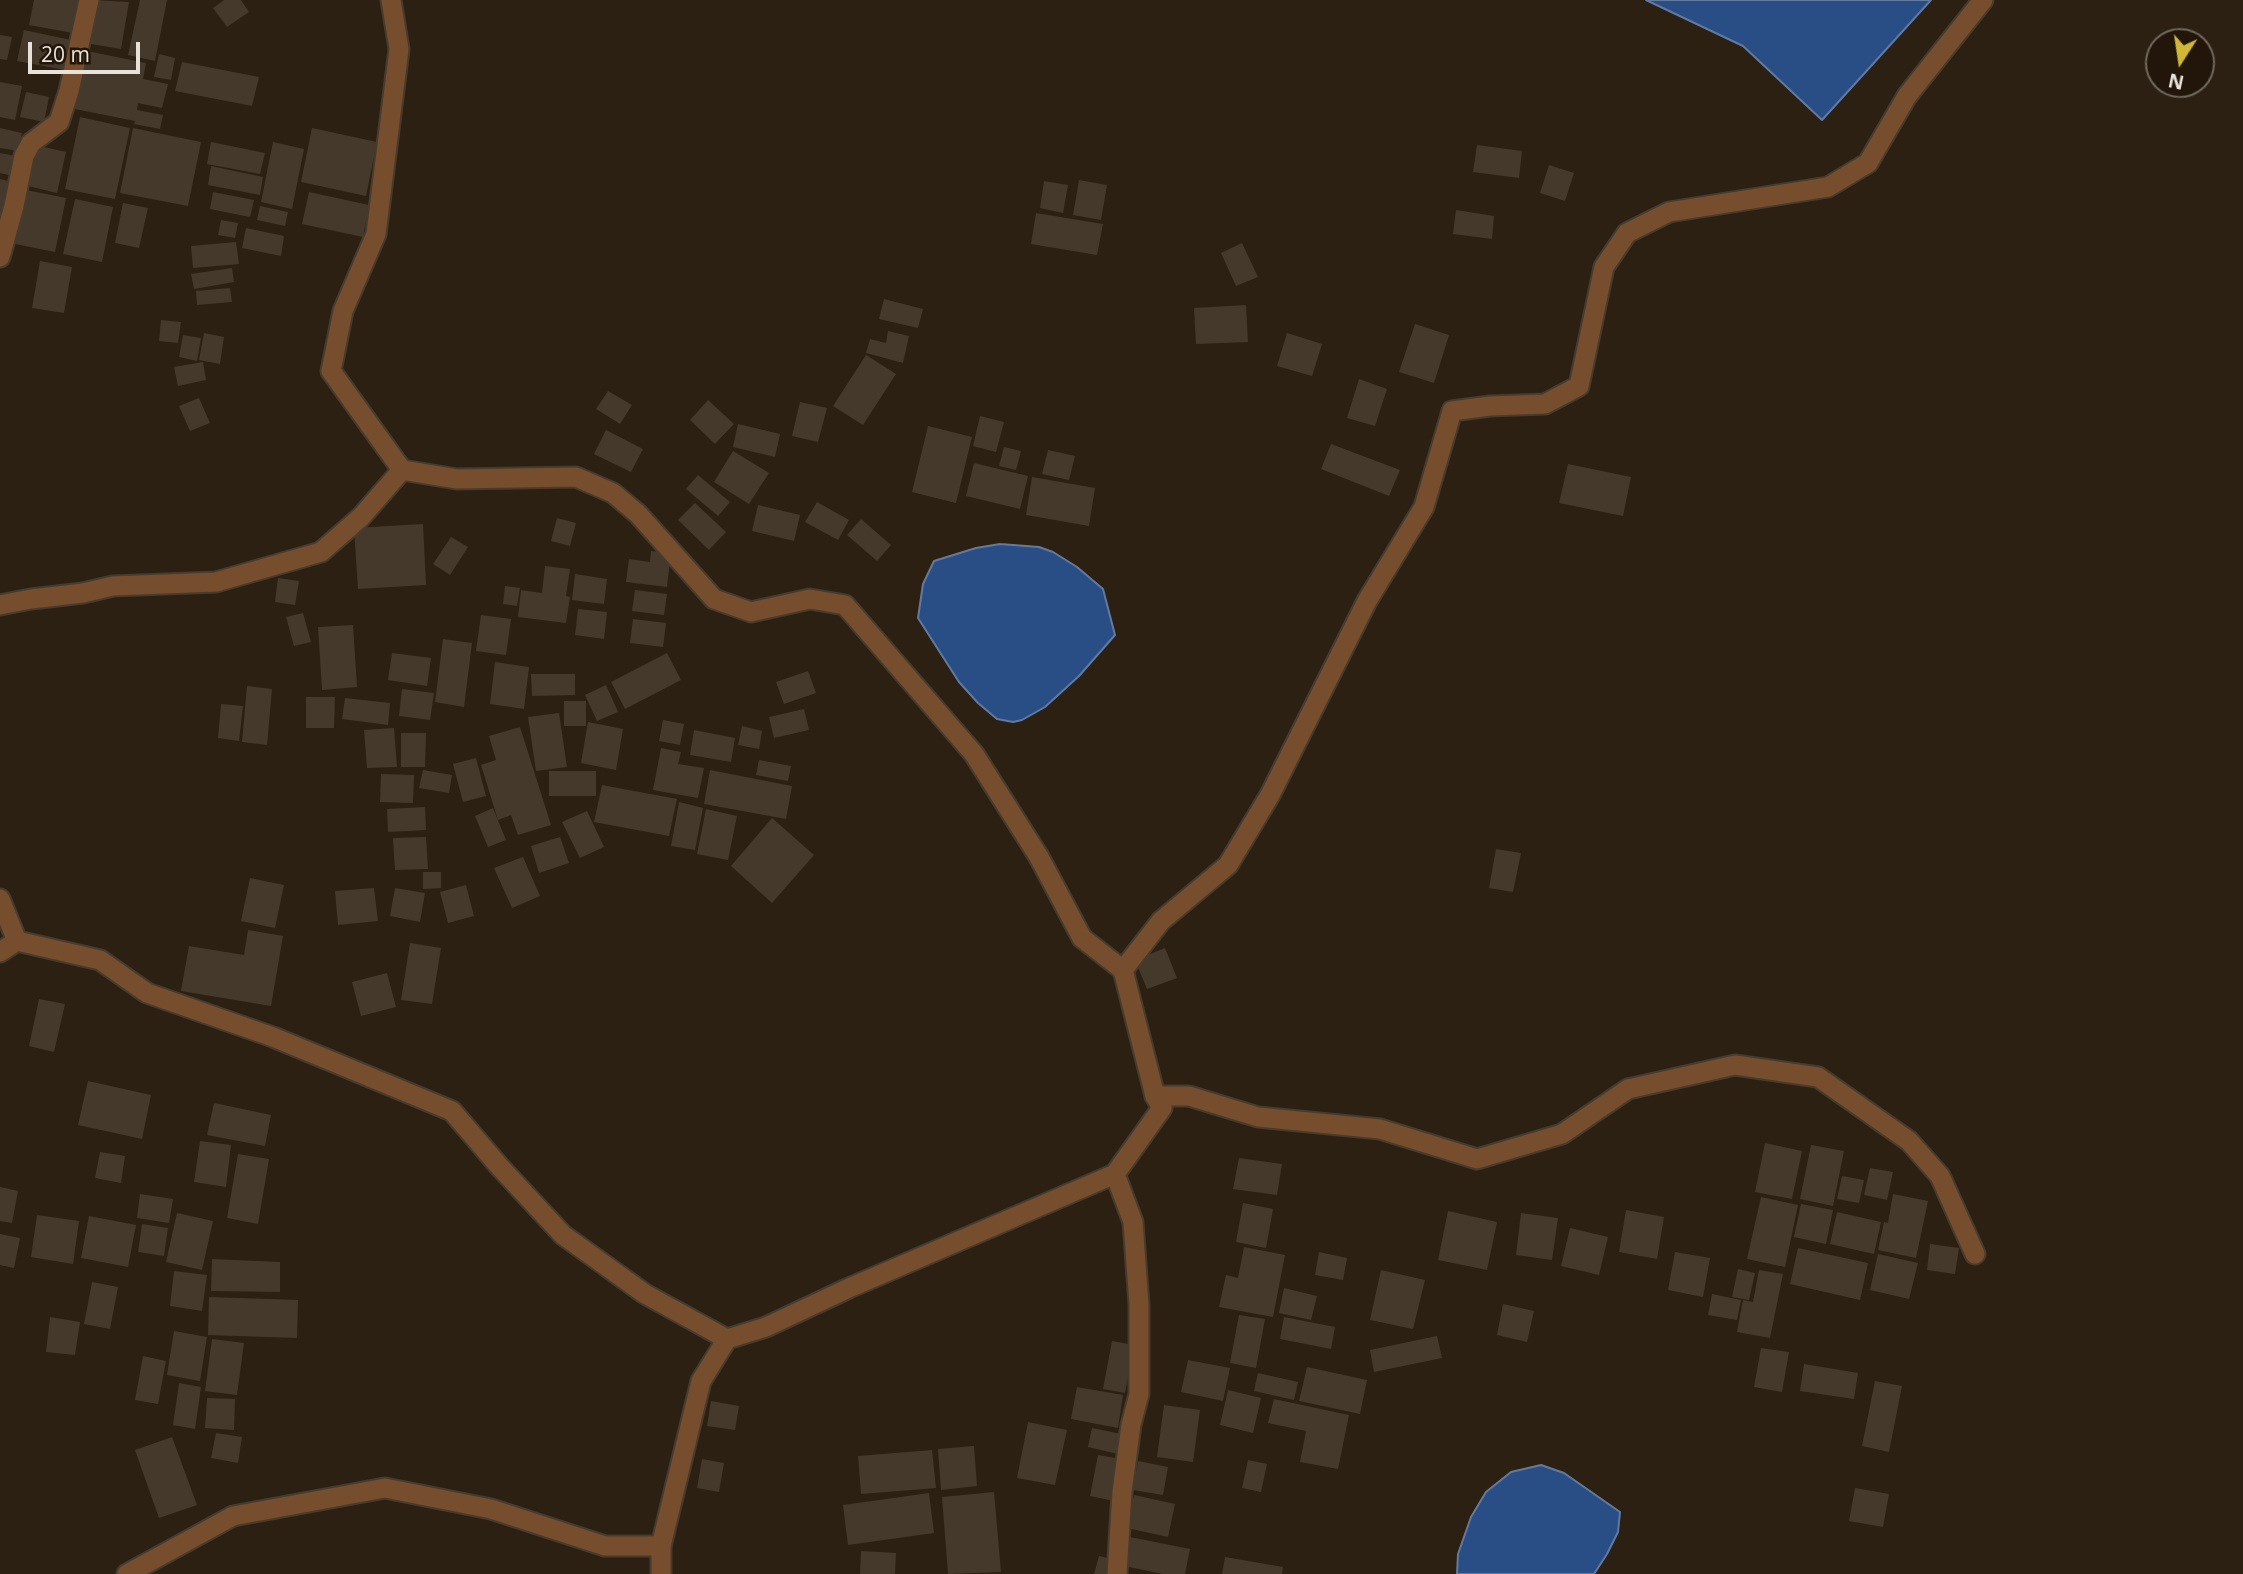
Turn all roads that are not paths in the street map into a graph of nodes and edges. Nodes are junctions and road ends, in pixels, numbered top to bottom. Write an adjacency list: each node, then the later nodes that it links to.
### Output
1 (89, 0): 4 (street)
2 (391, 0): 5 (street)
3 (1983, 0): 9 (street)
4 (0, 257)
5 (402, 470): 6 (street); 9 (street)
6 (0, 605)
7 (0, 899): 8 (street)
8 (8, 947): 13 (street)
9 (1123, 970): 10 (street)
10 (1155, 1096): 11 (street); 12 (street)
11 (1115, 1174): 13 (street); 17 (street)
12 (1975, 1254)
13 (727, 1339): 14 (street)
14 (661, 1546): 15 (street); 16 (street)
15 (127, 1574)
16 (661, 1574)
17 (1117, 1574)

